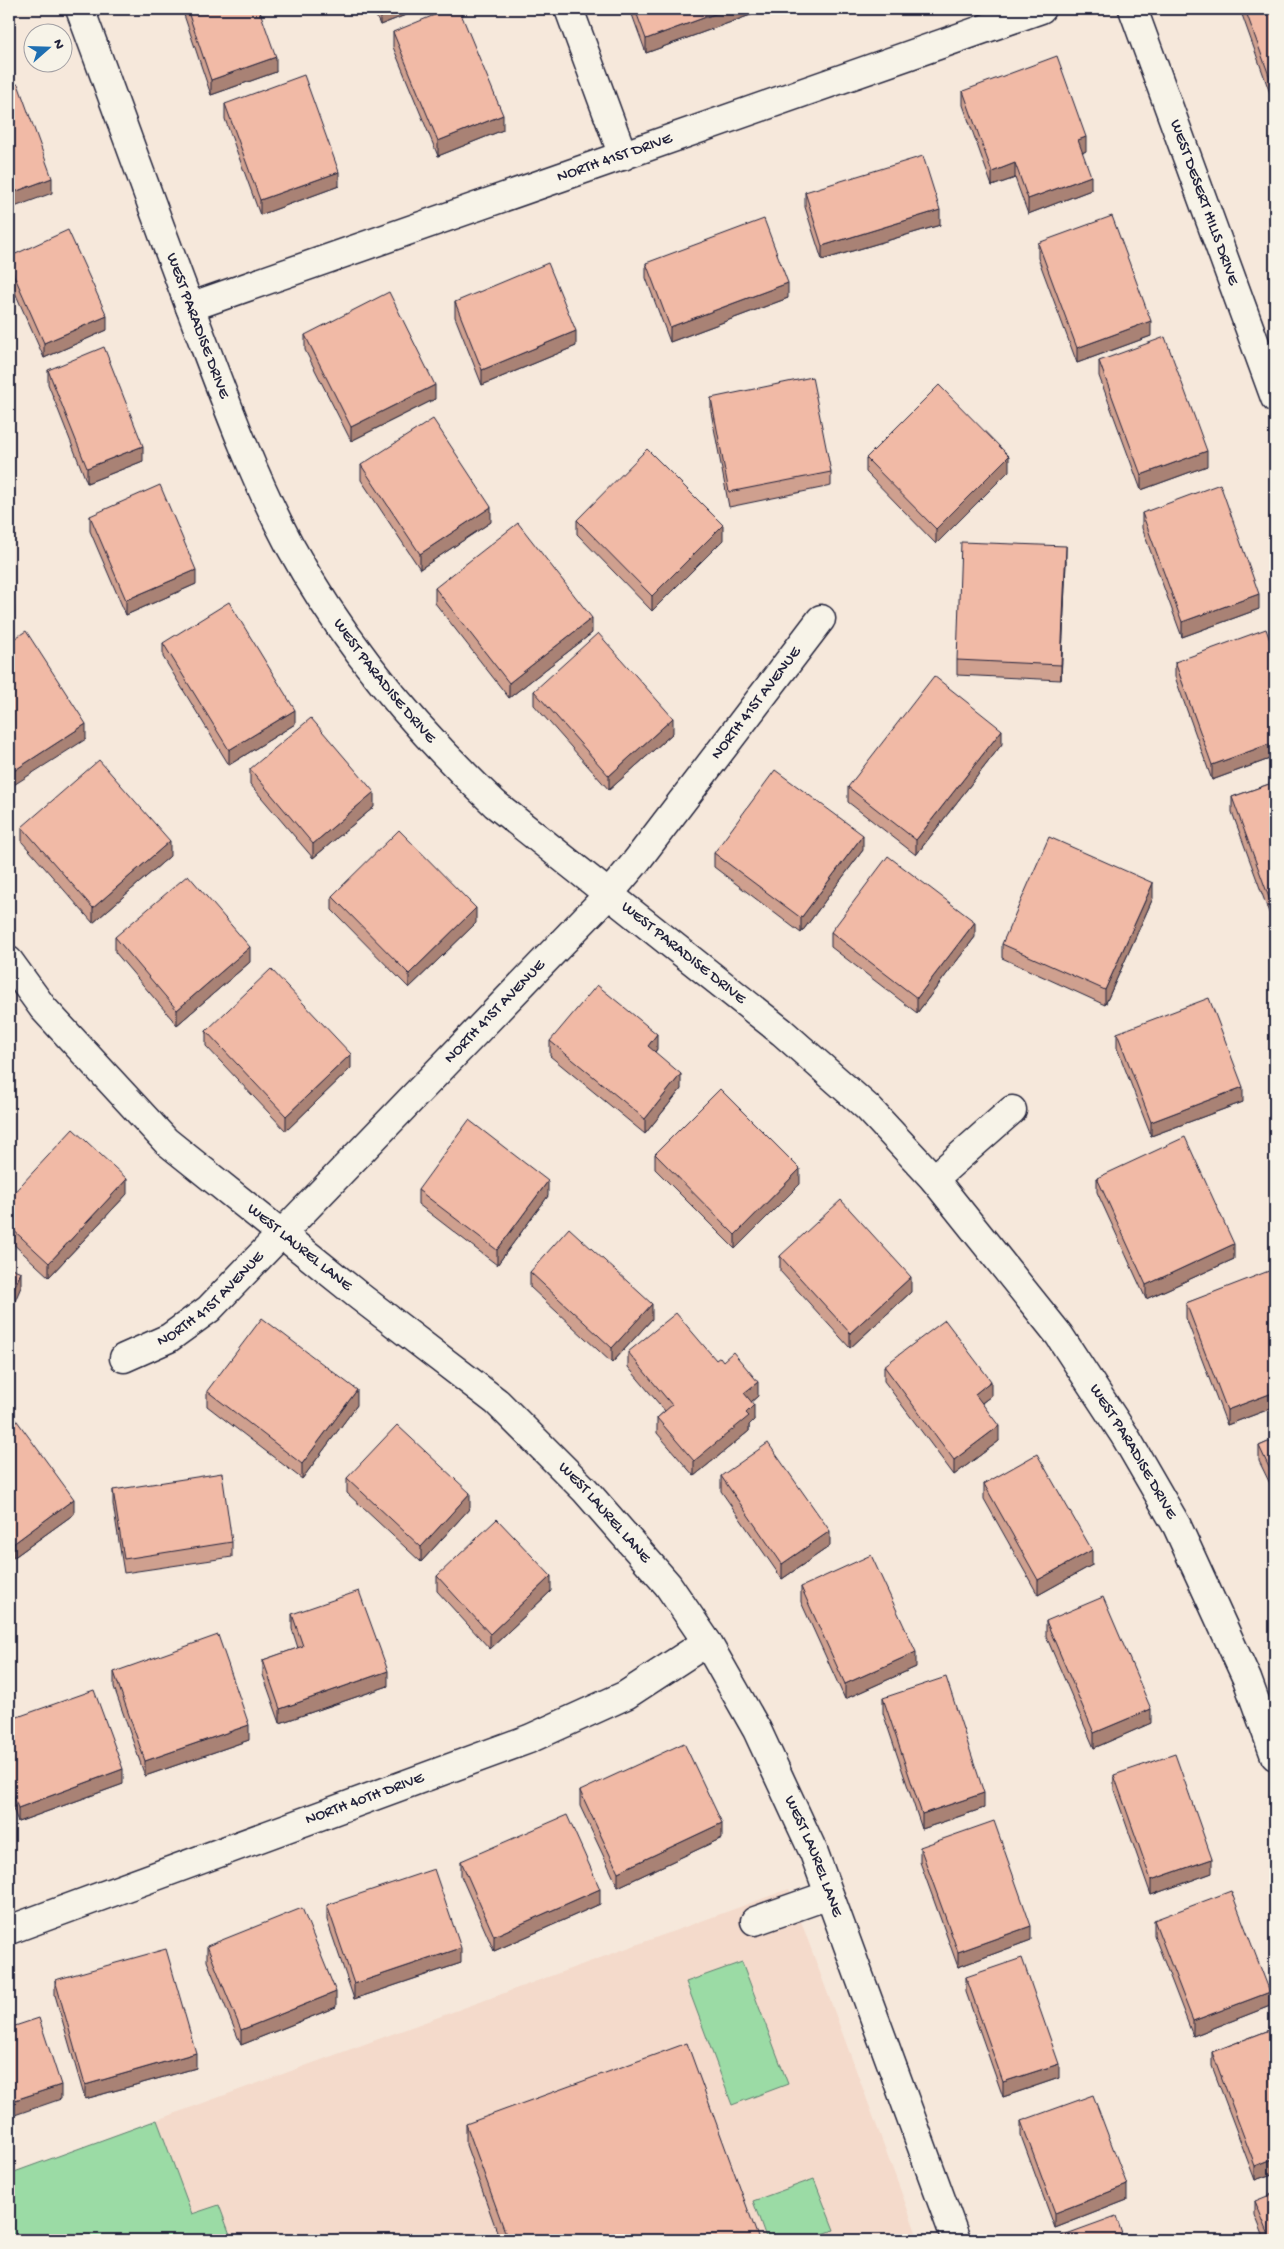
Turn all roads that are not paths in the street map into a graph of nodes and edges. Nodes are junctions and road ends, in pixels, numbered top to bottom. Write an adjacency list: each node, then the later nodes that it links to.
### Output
1 (80, 9): 6 (street, WEST PARADISE DRIVE)
2 (569, 9): 5 (street)
3 (1041, 9): 5 (street, NORTH 41ST DRIVE)
4 (1133, 9): 7 (street, WEST DESERT HILLS DRIVE)
5 (623, 156): 6 (street, NORTH 41ST DRIVE)
6 (190, 307): 9 (street, WEST PARADISE DRIVE)
7 (1275, 398)
8 (821, 619): 9 (street, NORTH 41ST AVENUE)
9 (608, 895): 12 (street, WEST PARADISE DRIVE); 13 (street, NORTH 41ST AVENUE)
10 (9, 962): 13 (street, WEST LAUREL LANE)
11 (1012, 1110): 12 (street)
12 (934, 1179): 16 (street, WEST PARADISE DRIVE)
13 (283, 1235): 14 (street, NORTH 41ST AVENUE); 15 (street, WEST LAUREL LANE)
14 (124, 1358)
15 (707, 1642): 17 (street, WEST LAUREL LANE); 19 (street, NORTH 40TH DRIVE)
16 (1275, 1756)
17 (829, 1894): 18 (street); 20 (street, WEST LAUREL LANE)
18 (755, 1921)
19 (9, 1930)
20 (956, 2240)

